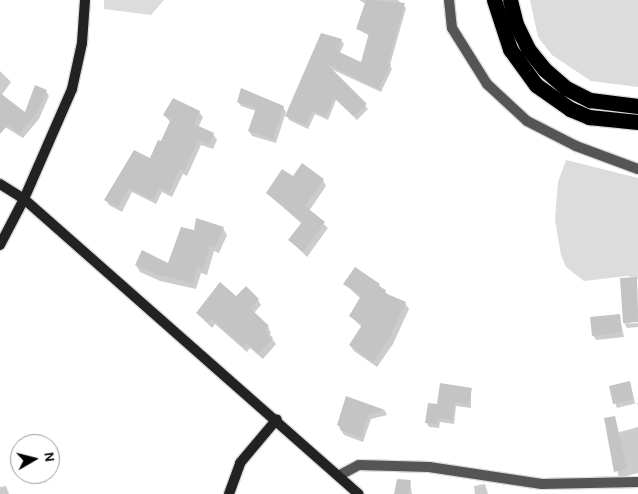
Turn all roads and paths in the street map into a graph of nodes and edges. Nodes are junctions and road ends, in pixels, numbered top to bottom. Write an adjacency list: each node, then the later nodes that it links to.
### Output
1 (85, 0): 9 (street)
2 (449, 0): 7 (street)
3 (494, 0): 6 (highway)
4 (510, 0): 5 (highway)
5 (638, 106)
6 (638, 122)
7 (638, 169)
8 (0, 184): 9 (street)
9 (24, 199): 10 (street); 11 (street)
10 (0, 245)
11 (277, 419): 12 (street); 15 (street)
12 (340, 475): 14 (street); 16 (street)
13 (638, 482): 14 (street)
14 (544, 489)
15 (228, 494)
16 (359, 494)

